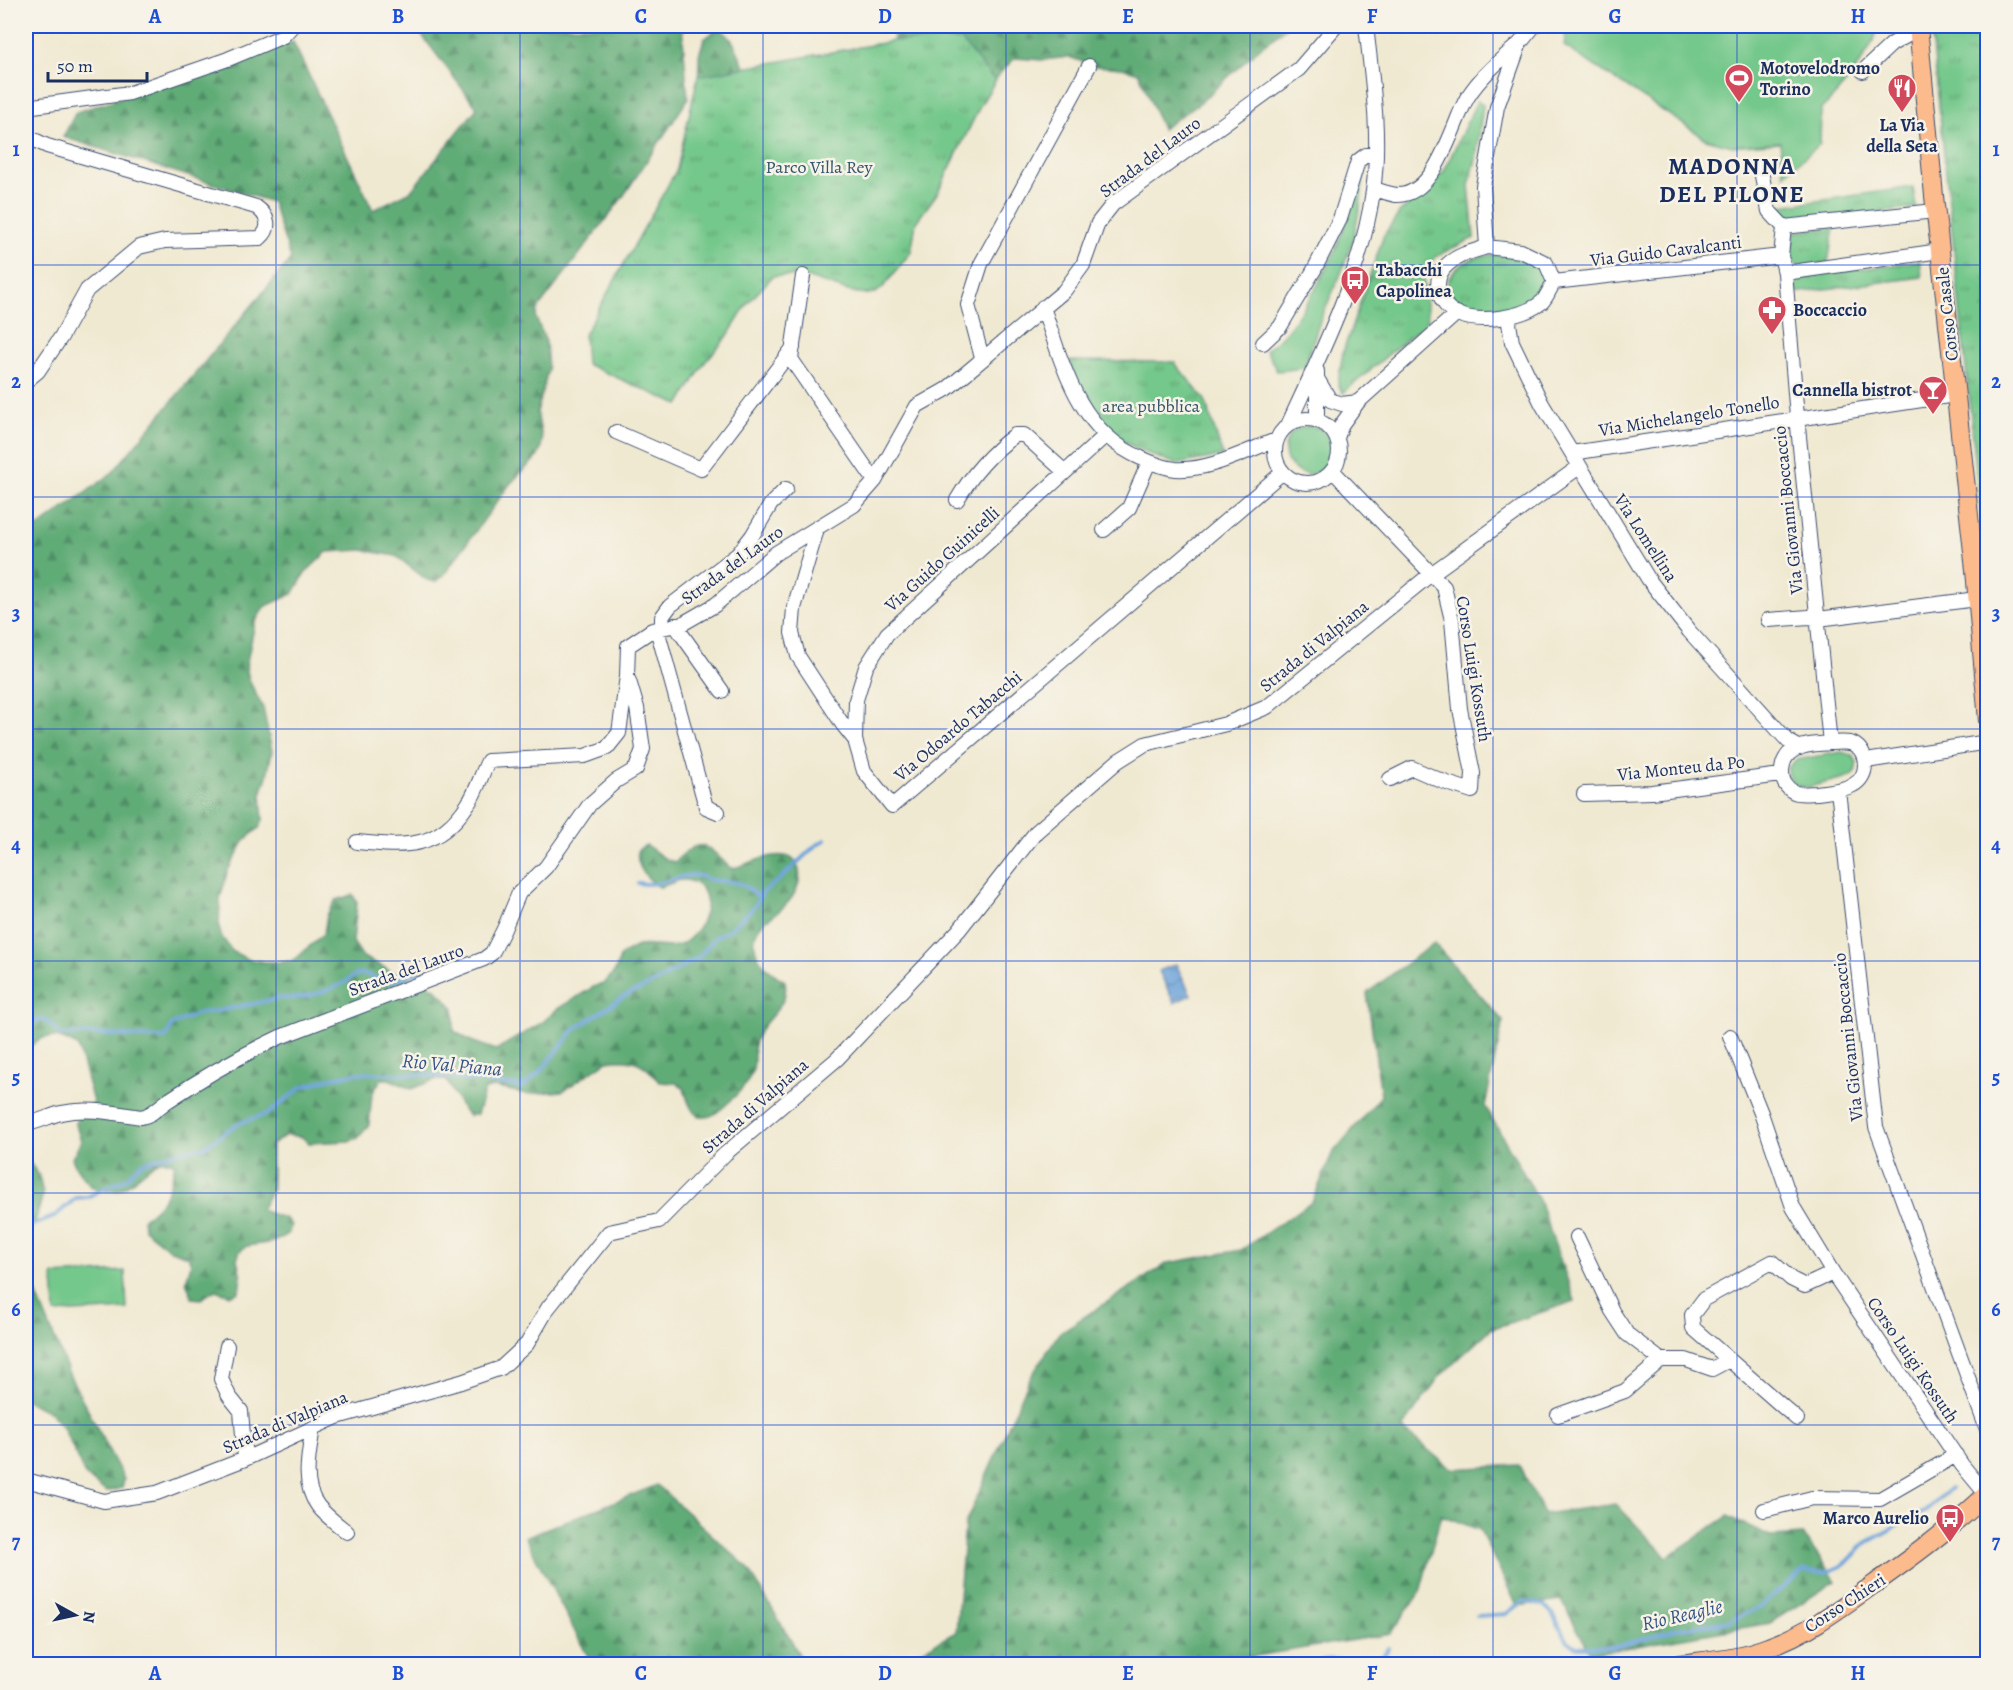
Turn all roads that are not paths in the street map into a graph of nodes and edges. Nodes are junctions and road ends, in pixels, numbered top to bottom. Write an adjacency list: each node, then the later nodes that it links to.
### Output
1 (292, 26): 9 (street)
2 (1336, 26): 22 (street, Strada del Lauro)
3 (1366, 26): 11 (street)
4 (1534, 26): 6 (street)
5 (1918, 27): 8 (street, Corso Casale); 14 (main road, Corso Casale)
6 (1520, 43): 13 (street); 16 (street)
7 (1089, 66): 27 (street)
8 (1863, 71)
9 (26, 107)
10 (26, 136): 30 (street)
11 (1375, 155): 13 (street); 25 (street)
12 (1760, 166): 15 (street)
13 (1374, 189): 28 (street)
14 (1935, 211): 15 (street); 17 (main road, Corso Casale)
15 (1784, 227): 18 (street, Via Giovanni Boccaccio)
16 (1487, 247): 21 (street); 23 (street)
17 (1940, 251): 19 (street); 31 (main road, Corso Casale)
18 (1781, 256): 19 (street, Via Giovanni Boccaccio); 21 (street, Via Guido Cavalcanti)
19 (1785, 273): 33 (street, Via Giovanni Boccaccio)
20 (803, 276): 26 (street)
21 (1554, 282): 24 (street)
22 (1043, 307): 27 (street, Strada del Lauro); 37 (street)
23 (1457, 314): 24 (street); 32 (street)
24 (1508, 317): 40 (street, Via Lomellina)
25 (1263, 343)
26 (793, 348): 36 (street); 46 (street)
27 (982, 358): 46 (street, Strada del Lauro)
28 (1318, 363): 29 (street); 35 (street)
29 (1317, 378): 32 (street); 34 (street)
30 (26, 381)
31 (1955, 395): 33 (street, Via Michelangelo Tonello); 52 (main road, Corso Casale)
32 (1355, 405): 34 (street); 38 (street)
33 (1797, 417): 40 (street, Via Michelangelo Tonello); 53 (street, Via Giovanni Boccaccio)
34 (1322, 422): 35 (street); 38 (street)
35 (1289, 423): 39 (street)
36 (616, 432)
37 (1106, 435): 41 (street); 44 (street, Via Guido Guinicelli)
38 (1337, 438): 43 (street)
39 (1276, 440): 41 (street); 45 (street)
40 (1572, 453): 42 (street, Via Lomellina)
41 (1149, 462): 50 (street)
42 (1579, 466): 51 (street); 62 (street, Via Lomellina)
43 (1333, 471): 45 (street); 51 (street, Corso Luigi Kossuth)
44 (1065, 472): 48 (street); 59 (street, Via Guido Guinicelli)
45 (1283, 472): 59 (street, Via Odoardo Tabacchi)
46 (875, 481): 49 (street, Strada del Lauro)
47 (786, 489): 55 (street, Strada del Lauro)
48 (957, 500)
49 (817, 529): 55 (street, Strada del Lauro); 59 (street, Via Odoardo Tabacchi)
50 (1104, 530)
51 (1431, 574): 65 (street, Corso Luigi Kossuth); 80 (street, Strada di Valpiana)
52 (1977, 600): 53 (street); 58 (main road, Corso Casale)
53 (1818, 619): 54 (street); 61 (street, Via Giovanni Boccaccio)
54 (1768, 620)
55 (665, 627): 56 (street, Strada del Lauro); 57 (street, Strada del Lauro); 68 (street)
56 (627, 676): 69 (street, Strada del Lauro); 71 (street, Strada del Lauro)
57 (722, 691)
58 (1988, 721)
59 (855, 740)
60 (1988, 742): 63 (street)
61 (1830, 743): 62 (street); 63 (street)
62 (1800, 748): 64 (street)
63 (1866, 761): 66 (street)
64 (1781, 775): 66 (street); 67 (street, Via Monteu da Po)
65 (1390, 779)
66 (1838, 790): 77 (street, Via Giovanni Boccaccio)
67 (1584, 794)
68 (718, 812)
69 (357, 842)
70 (1730, 1036): 73 (street, Corso Luigi Kossuth)
71 (26, 1124)
72 (1577, 1237): 75 (street)
73 (1833, 1273): 76 (street); 82 (street, Corso Luigi Kossuth)
74 (227, 1346): 83 (street)
75 (1661, 1360): 76 (street); 78 (street)
76 (1729, 1360): 79 (street)
77 (1982, 1409): 81 (street, Via Giovanni Boccaccio)
78 (1558, 1416)
79 (1797, 1419)
80 (313, 1428): 83 (street, Strada di Valpiana); 87 (street)
81 (1988, 1432)
82 (1956, 1455): 85 (street, Corso Luigi Kossuth); 86 (street)
83 (245, 1459): 84 (street, Strada di Valpiana)
84 (26, 1480)
85 (1987, 1493): 88 (main road, Corso Chieri)
86 (1764, 1510)
87 (347, 1532)
88 (1679, 1665)

